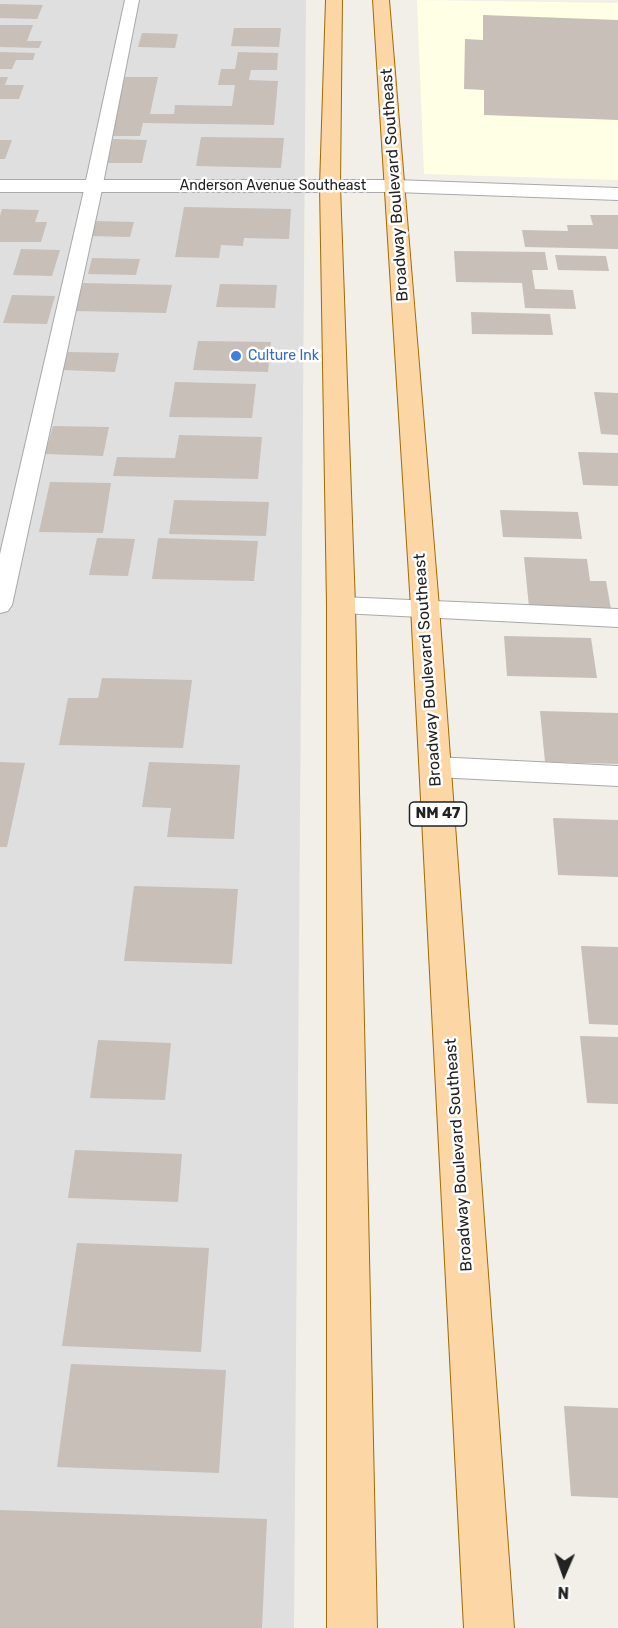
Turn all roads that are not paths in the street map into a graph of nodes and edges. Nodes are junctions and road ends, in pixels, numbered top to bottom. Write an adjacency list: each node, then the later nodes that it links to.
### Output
1 (132, 0): 5 (lane)
2 (334, 0): 6 (main road)
3 (381, 0): 7 (main road, Broadway Boulevard Southeast / NM 47)
4 (0, 186): 5 (street, Anderson Avenue Southeast)
5 (94, 186): 6 (street, Anderson Avenue Southeast); 9 (lane)
6 (330, 186): 7 (street, Anderson Avenue Southeast); 10 (main road)
7 (395, 186): 8 (street, Anderson Avenue Southeast); 11 (main road, Broadway Boulevard Southeast / NM 47)
8 (618, 194)
9 (0, 605)
10 (341, 605): 11 (lane); 15 (main road)
11 (425, 607): 12 (lane); 13 (main road, Broadway Boulevard Southeast / NM 47)
12 (618, 618)
13 (435, 767): 14 (lane); 16 (main road, Broadway Boulevard Southeast / NM 47)
14 (618, 776)
15 (352, 1628)
16 (489, 1628)

